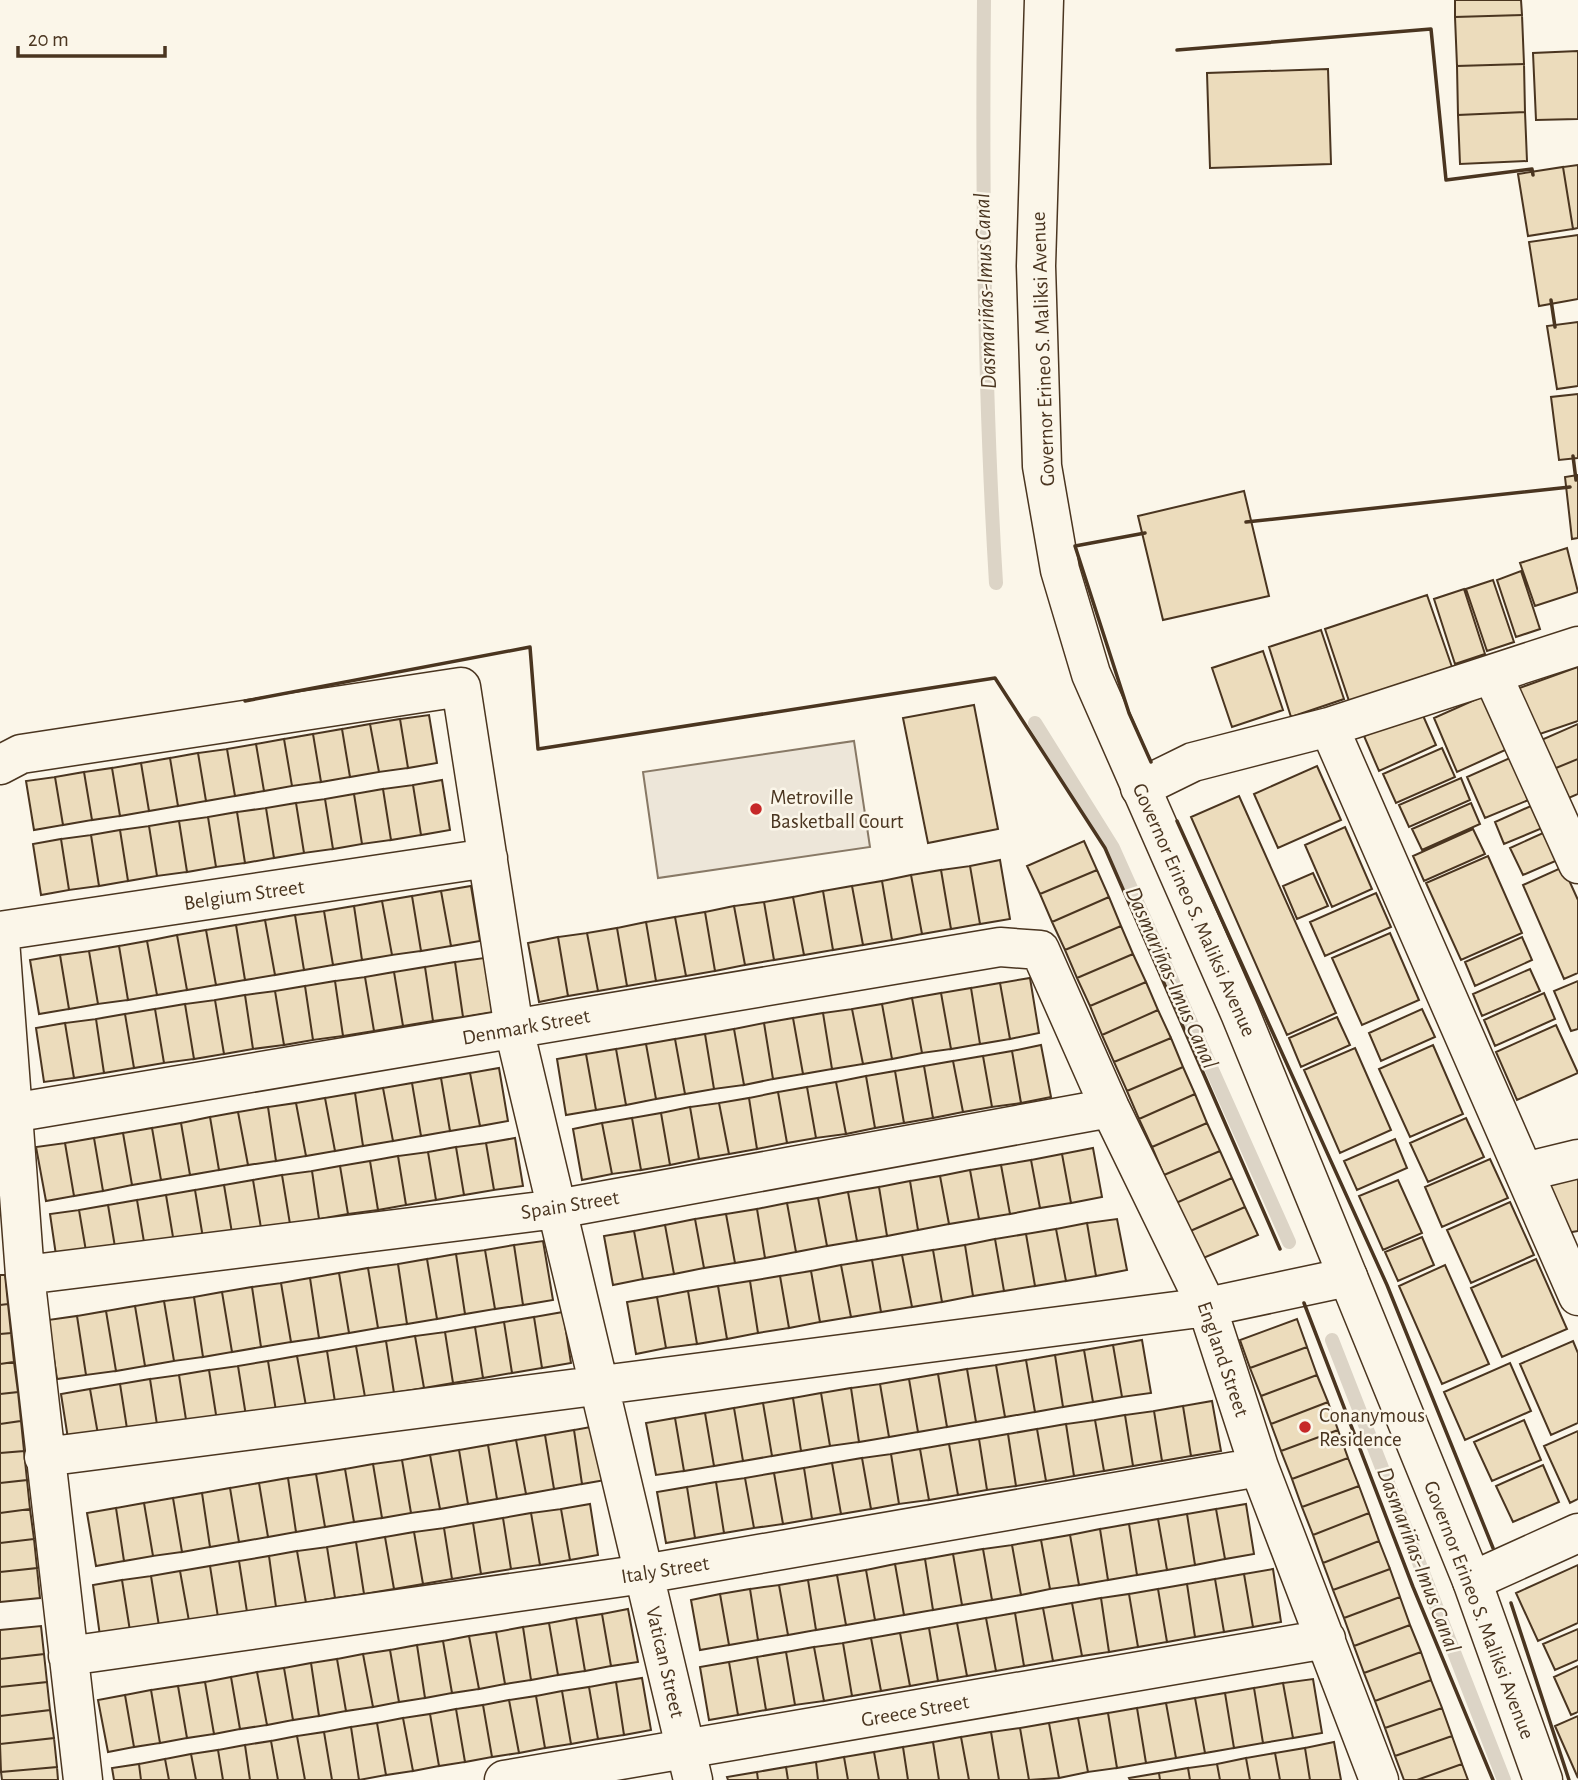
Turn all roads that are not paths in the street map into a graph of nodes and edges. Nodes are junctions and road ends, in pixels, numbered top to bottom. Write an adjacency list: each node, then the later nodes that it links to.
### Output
1 (1044, 0): 6 (street, Governor Erineo S. Maliksi Avenue)
2 (1578, 646): 3 (street)
3 (1492, 674): 4 (street); 8 (street)
4 (1329, 727): 6 (street); 16 (street)
5 (0, 765): 7 (street, Vatican Street)
6 (1140, 788): 19 (street, Governor Erineo S. Maliksi Avenue)
7 (488, 858): 9 (street, Belgium Street); 12 (street, Vatican Street)
8 (1578, 864)
9 (0, 931)
10 (0, 940): 14 (street)
11 (1040, 950): 12 (street, Denmark Street); 13 (street, England Street)
12 (514, 1029): 14 (street, Denmark Street); 17 (street, Vatican Street)
13 (1110, 1108): 17 (street, Spain Street); 21 (street, England Street)
14 (12, 1113): 18 (street)
15 (1578, 1158): 16 (street)
16 (1524, 1172): 20 (street)
17 (557, 1209): 18 (street, Spain Street); 22 (street, Vatican Street)
18 (25, 1275): 23 (street)
19 (1348, 1277): 21 (street); 27 (street, Governor Erineo S. Maliksi Avenue)
20 (1578, 1296)
21 (1207, 1307): 22 (street); 24 (street, England Street)
22 (599, 1384): 23 (street); 26 (street, Vatican Street)
23 (44, 1457): 29 (street)
24 (1259, 1467): 26 (street, Italy Street); 28 (street, England Street)
25 (1578, 1533): 27 (street)
26 (644, 1574): 29 (street, Italy Street); 30 (street, Vatican Street)
27 (1472, 1581): 34 (street, Governor Erineo S. Maliksi Avenue)
28 (1326, 1639): 30 (street, Greece Street); 33 (street, England Street)
29 (68, 1657): 31 (street)
30 (689, 1765): 32 (street, Greece Street)
31 (83, 1780)
32 (504, 1780)
33 (1379, 1780)
34 (1543, 1780)

